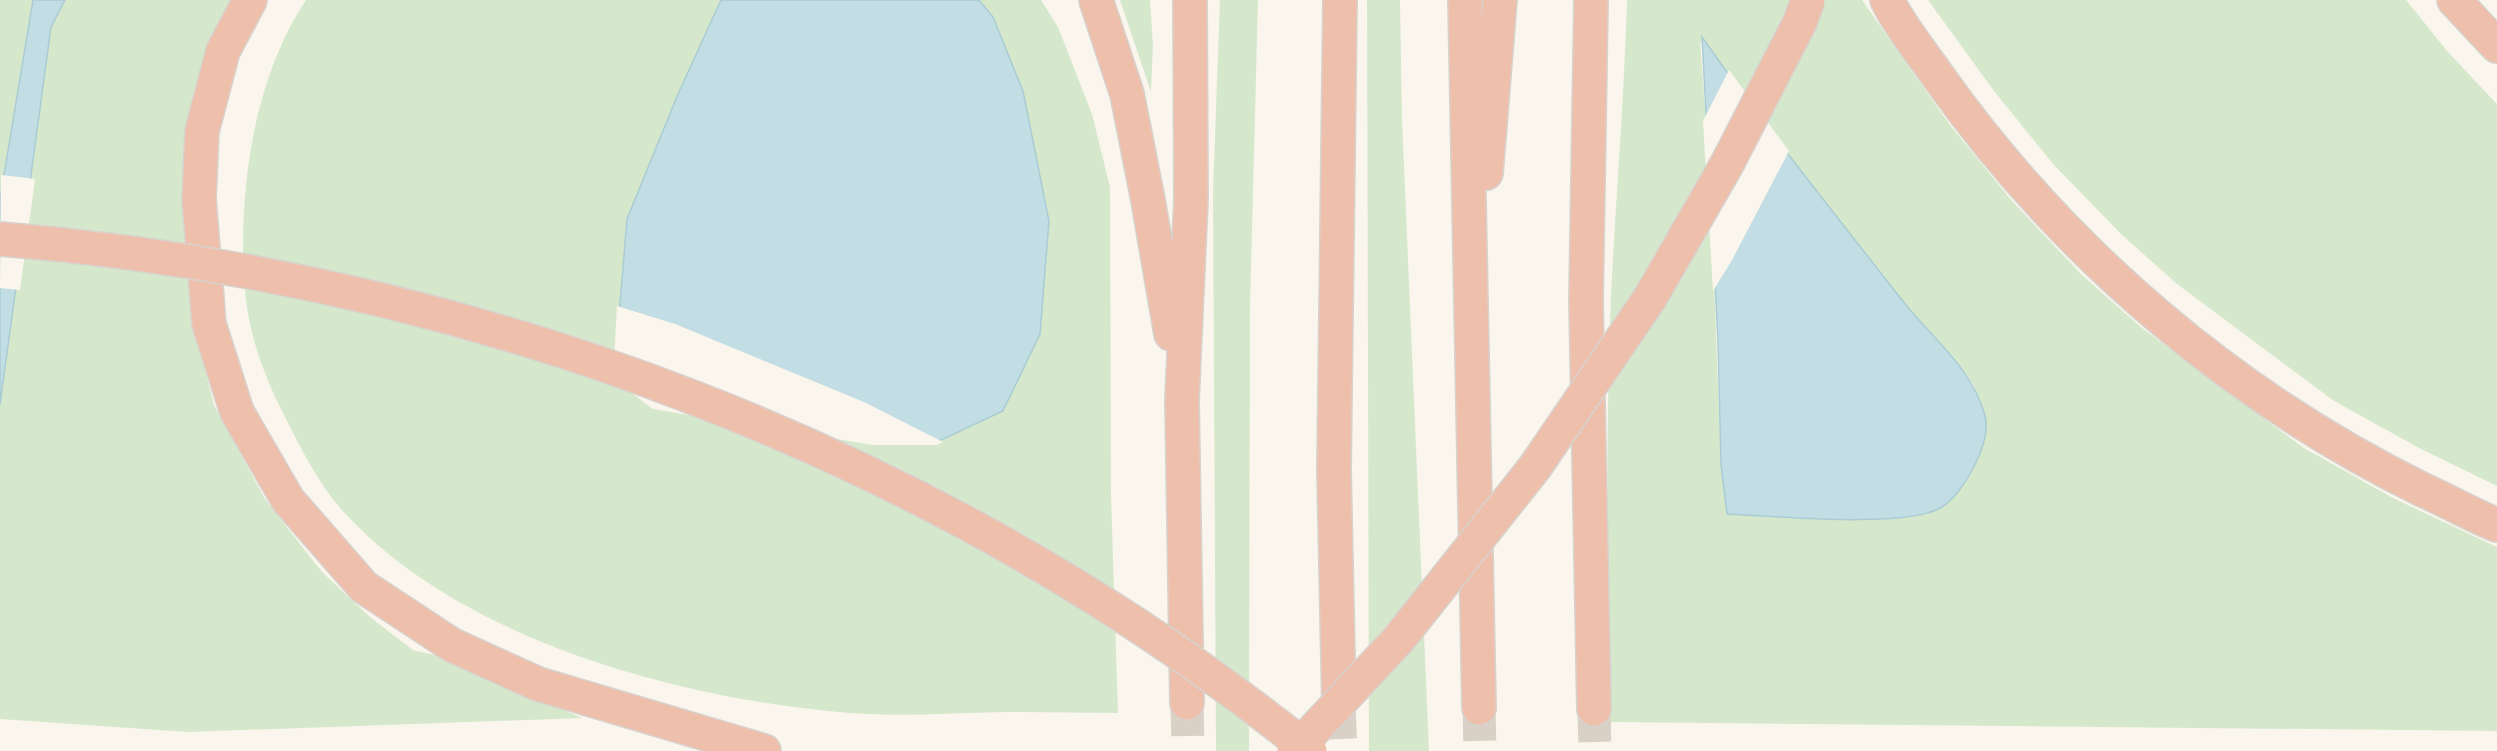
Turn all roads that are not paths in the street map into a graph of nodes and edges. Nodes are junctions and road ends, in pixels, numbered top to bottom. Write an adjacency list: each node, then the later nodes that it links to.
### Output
1 (250, 0): 20 (highway)
2 (1096, 0): 14 (highway)
3 (1190, 0): 14 (highway)
4 (1340, 0): 17 (highway)
5 (1465, 0): 13 (highway)
6 (1500, 0): 13 (highway)
7 (1591, 0): 19 (highway)
8 (1808, 0): 21 (highway, bridge)
9 (1887, 0): 15 (highway)
10 (2454, 0): 11 (highway)
11 (2497, 46)
12 (0, 239): 22 (highway, bridge)
13 (1471, 375): 18 (highway)
14 (1182, 400): 16 (highway)
15 (2497, 525)
16 (1187, 703)
17 (1339, 706)
18 (1479, 708)
19 (1594, 709)
20 (764, 751)
21 (1294, 751)
22 (1310, 751)

